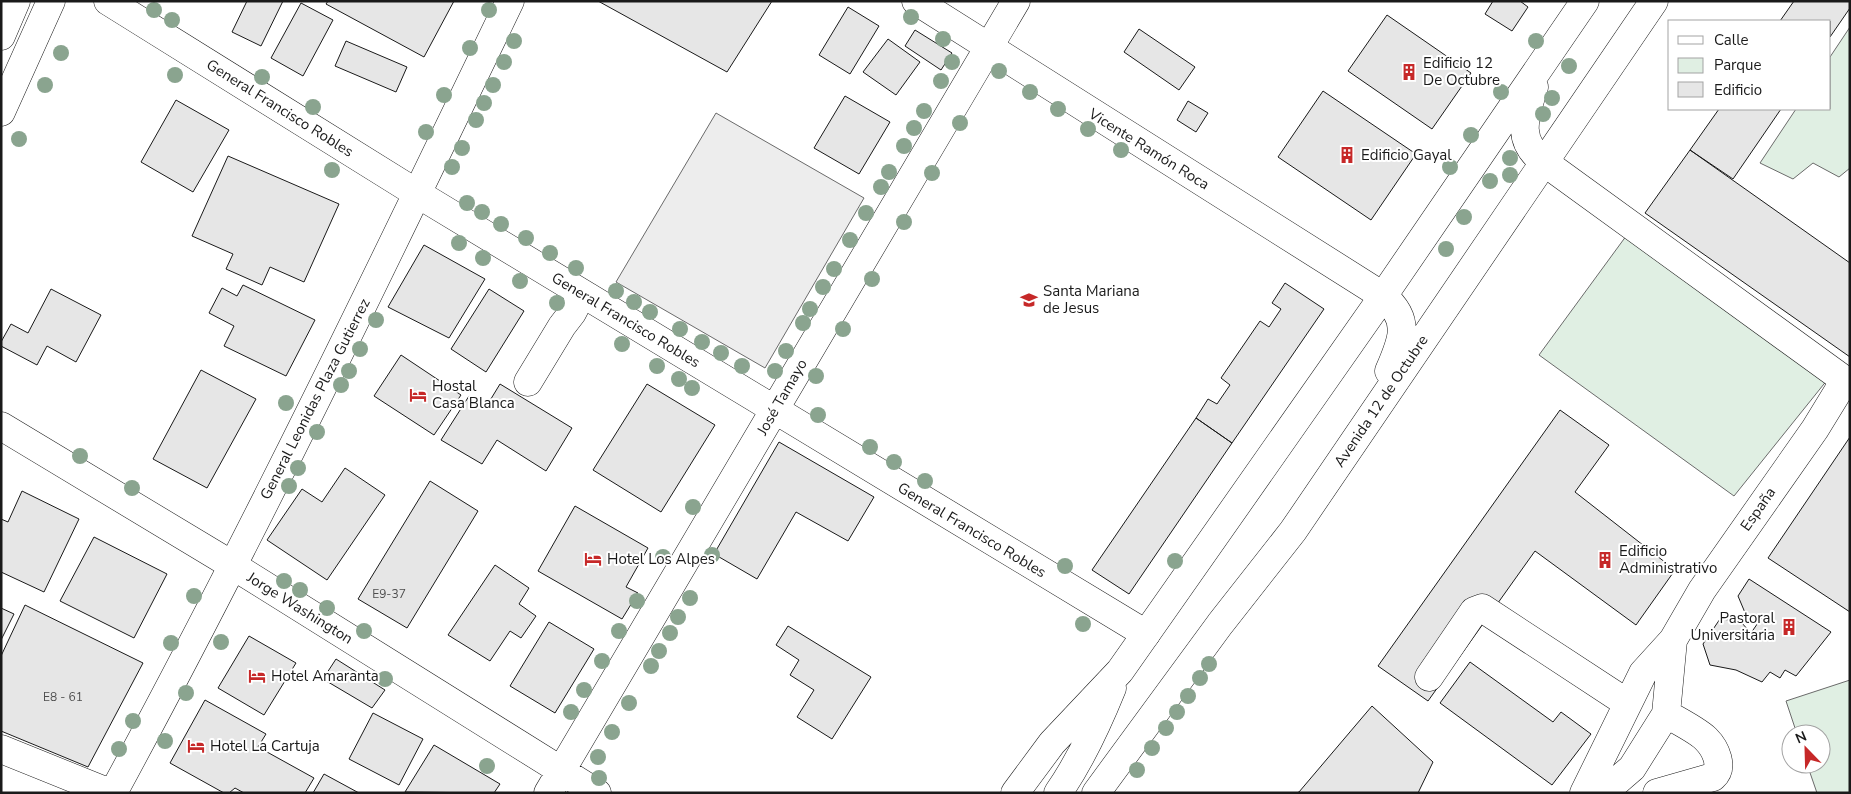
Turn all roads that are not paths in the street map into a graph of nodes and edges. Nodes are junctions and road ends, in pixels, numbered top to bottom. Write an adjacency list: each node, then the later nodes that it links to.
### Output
1 (16, 1): 9 (street)
2 (51, 1): 12 (street)
3 (108, 1): 14 (street, General Francisco Robles)
4 (510, 1): 14 (street, General Leonidas Plaza Gutierrez)
5 (916, 1): 10 (street, Vicente Ramón Roca)
6 (1016, 1): 10 (street, José Tamayo)
7 (1585, 1): 11 (street)
8 (1654, 1): 13 (street, Avenida 12 de Octubre)
9 (1, 36)
10 (989, 47): 16 (street, Vicente Ramón Roca); 19 (street, José Tamayo)
11 (1540, 66): 13 (street); 16 (street)
12 (1, 112)
13 (1544, 162): 18 (street); 20 (street, Avenida 12 de Octubre)
14 (418, 194): 15 (street, General Francisco Robles); 22 (street, General Leonidas Plaza Gutierrez)
15 (582, 294): 17 (street); 19 (street, General Francisco Robles)
16 (1383, 296): 20 (street, Vicente Ramón Roca); 23 (street)
17 (528, 382)
18 (1847, 382): 24 (street, España)
19 (774, 411): 23 (street, General Francisco Robles); 31 (street, José Tamayo)
20 (1370, 417): 37 (street, Avenida 12 de Octubre)
21 (1, 426): 22 (street, Jorge Washington)
22 (232, 566): 31 (street, Jorge Washington); 32 (street, General Leonidas Plaza Gutierrez)
23 (1146, 634): 25 (street)
24 (1673, 640): 27 (street, España); 28 (street, España)
25 (1120, 670): 29 (street); 34 (street)
26 (1429, 676): 27 (street)
27 (1627, 704): 38 (street, España)
28 (1666, 714): 39 (street, España); 40 (street)
29 (1094, 732): 35 (street); 36 (street)
30 (1, 749): 32 (street)
31 (555, 782): 33 (street, Jorge Washington)
32 (111, 793)
33 (597, 793)
34 (1015, 793)
35 (1039, 793)
36 (1058, 793)
37 (1096, 793)
38 (1584, 793)
39 (1603, 793)
40 (1657, 793)

